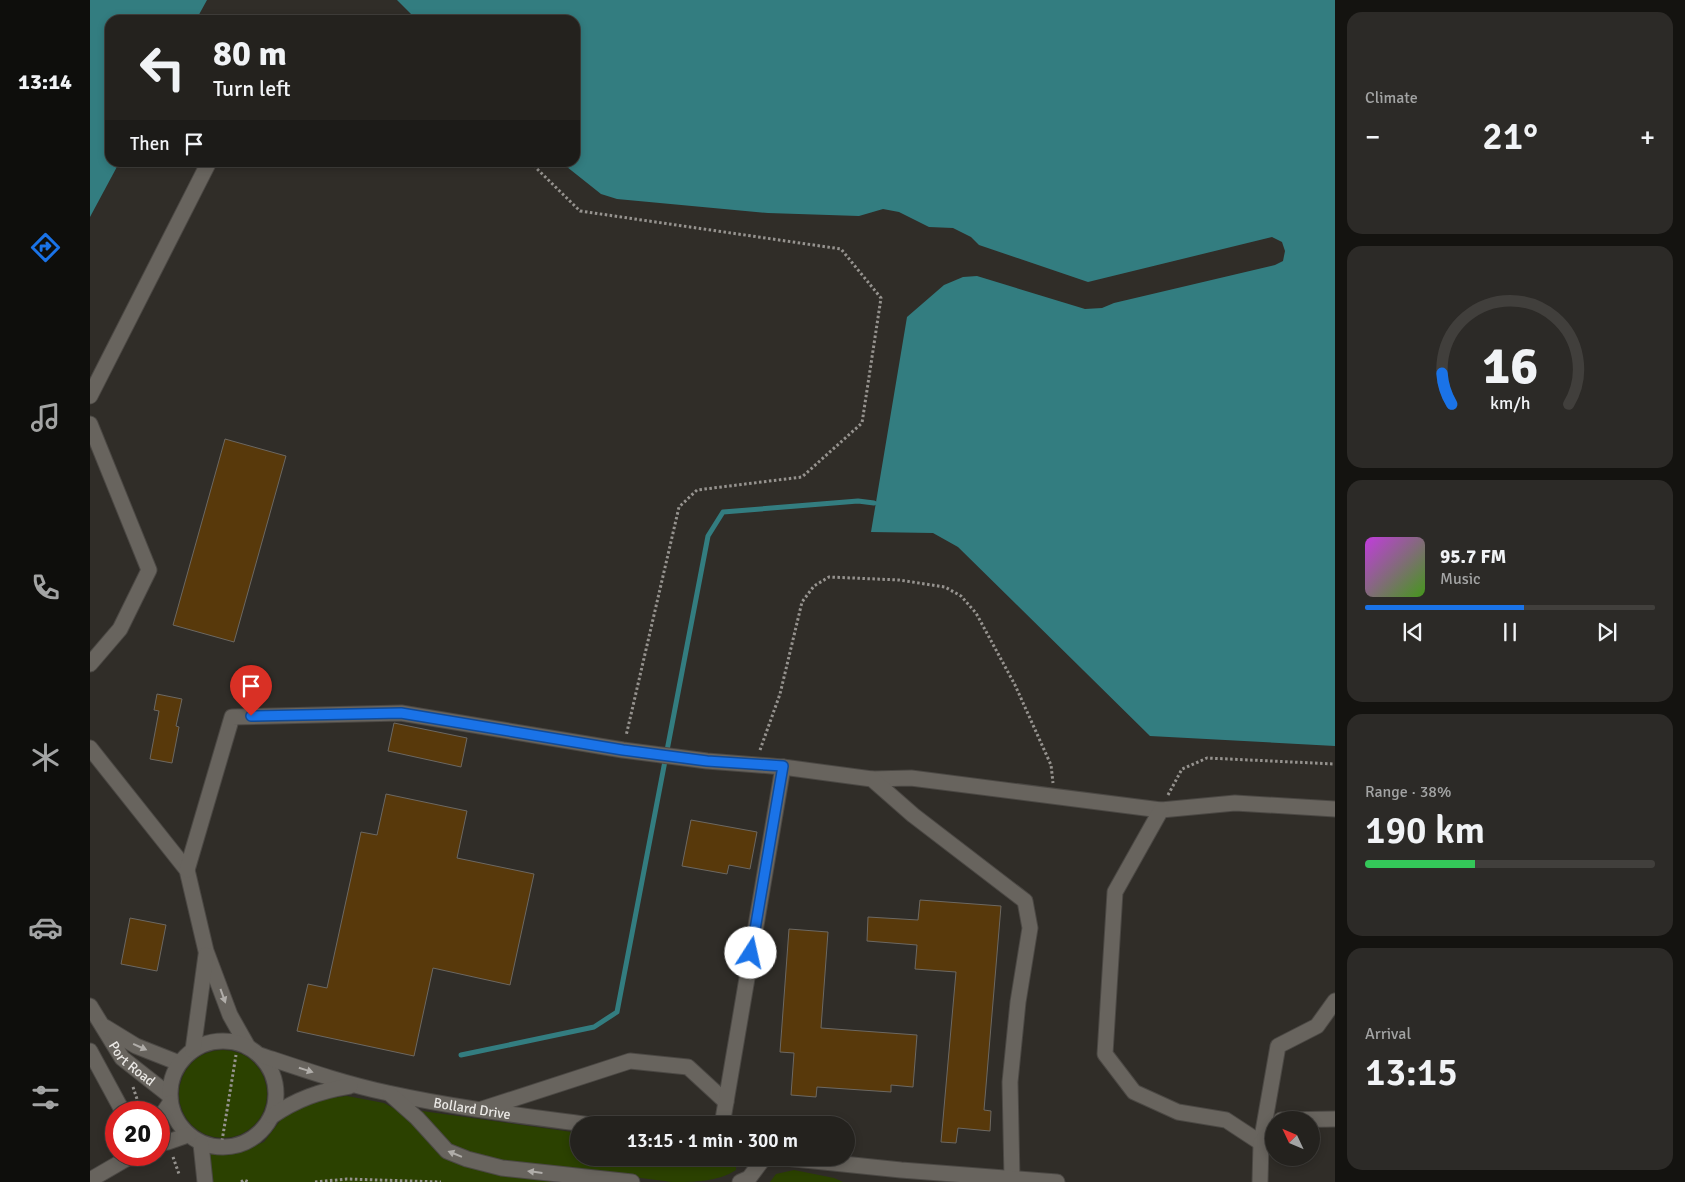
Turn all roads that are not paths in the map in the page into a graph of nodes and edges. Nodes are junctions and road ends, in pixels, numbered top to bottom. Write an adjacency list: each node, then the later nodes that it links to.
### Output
1 (206, 167): 2 (lane)
2 (90, 396)
3 (90, 424): 4 (lane)
4 (90, 664)
5 (90, 748): 10 (lane)
6 (783, 766): 7 (lane); 10 (lane); 23 (lane)
7 (872, 779): 8 (lane); 39 (lane)
8 (1161, 810): 9 (lane); 33 (lane)
9 (1335, 810)
10 (187, 870): 11 (lane)
11 (206, 950): 15 (lane); 17 (lane, one-way to 17)
12 (1335, 1001): 33 (lane)
13 (90, 1006): 14 (lane, Port Road)
14 (103, 1026): 18 (lane, Port Road, one-way to 18); 21 (lane, Port Road)
15 (193, 1050): 17 (lane); 18 (lane)
16 (90, 1051): 22 (lane)
17 (248, 1053): 19 (lane, Bollard Drive, one-way to 19); 25 (lane)
18 (179, 1063): 21 (lane)
19 (354, 1085): 20 (lane, Bollard Drive); 25 (lane, Bollard Drive)
20 (389, 1094): 24 (lane, Bollard Drive); 42 (lane, one-way to 20)
21 (169, 1099): 30 (lane)
22 (117, 1101)
23 (726, 1102): 24 (lane); 26 (lane)
24 (478, 1111): 29 (lane, Bollard Drive)
25 (272, 1116): 34 (lane)
26 (724, 1116)
27 (1320, 1119): 28 (lane)
28 (1335, 1119)
29 (570, 1122)
30 (188, 1135): 32 (lane); 34 (lane)
31 (1265, 1138): 33 (lane)
32 (170, 1141)
33 (1261, 1143): 45 (lane)
34 (201, 1144): 41 (lane)
35 (112, 1166): 40 (lane)
36 (758, 1166): 43 (lane)
37 (836, 1166): 38 (lane)
38 (900, 1176): 39 (lane)
39 (1012, 1178): 44 (lane)
40 (90, 1180)
41 (205, 1182)
42 (632, 1182)
43 (740, 1182)
44 (1057, 1182)
45 (1260, 1182)

